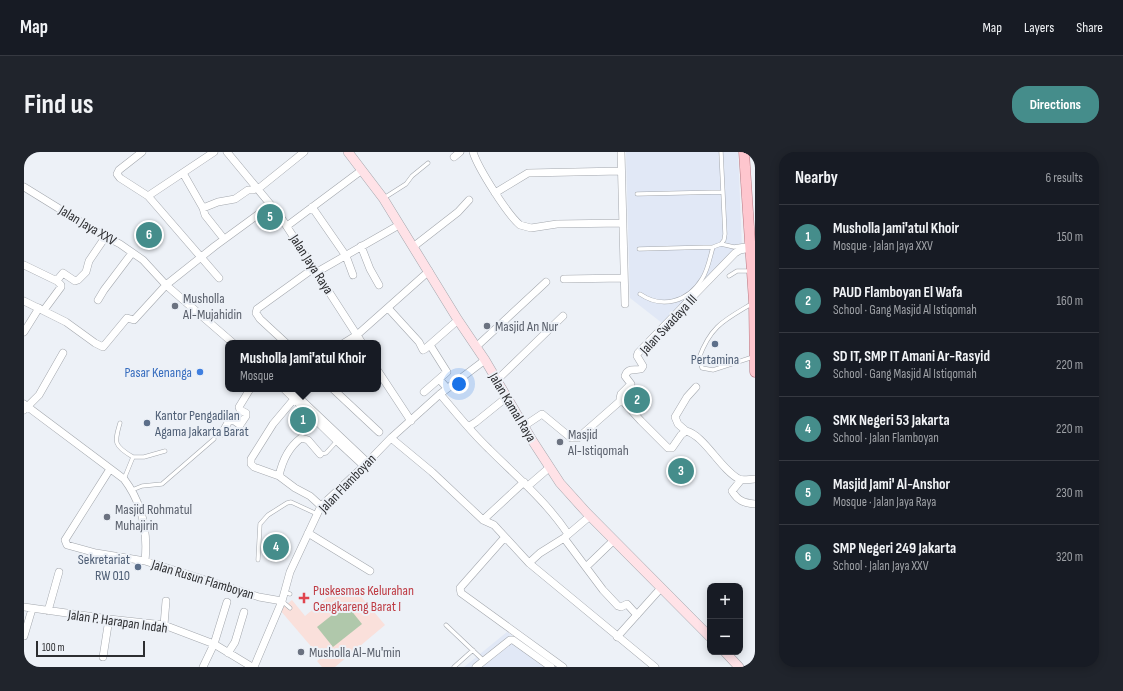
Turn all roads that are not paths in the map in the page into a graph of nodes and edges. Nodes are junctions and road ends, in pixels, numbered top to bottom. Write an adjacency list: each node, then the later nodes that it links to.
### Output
1 (142, 152): 21 (street)
2 (214, 152): 15 (street)
3 (227, 152): 17 (street, Jalan Jaya Raya)
4 (304, 152): 17 (street)
5 (348, 152): 13 (main road, Jalan Kamal Raya)
6 (460, 152): 11 (street)
7 (473, 152): 18 (street)
8 (621, 152): 14 (street)
9 (721, 152): 19 (lane)
10 (744, 152): 35 (main road)
11 (454, 157)
12 (428, 162): 22 (lane)
13 (362, 170): 22 (main road, Jalan Kamal Raya); 25 (street)
14 (621, 171): 18 (street); 27 (street)
15 (182, 173): 21 (street); 26 (street)
16 (24, 186): 30 (street, Jalan Jaya XXV)
17 (255, 190): 24 (street, Jalan Jaya Raya); 26 (street)
18 (495, 192): 27 (street)
19 (722, 192): 20 (lane); 32 (lane)
20 (636, 194)
21 (148, 196): 40 (street)
22 (383, 198): 28 (main road, Jalan Kamal Raya)
23 (469, 200): 34 (street)
24 (271, 205): 29 (street, Jalan Jaya Raya); 31 (street)
25 (312, 207): 29 (street); 39 (street)
26 (203, 208): 31 (street)
27 (623, 222): 48 (street)
28 (399, 225): 33 (street); 34 (main road, Jalan Kamal Raya)
29 (287, 226): 42 (street, Jalan Jaya Raya)
30 (106, 236): 38 (street, Jalan Jaya XXV); 50 (street)
31 (224, 239): 40 (street)
32 (722, 244): 35 (lane); 36 (lane)
33 (361, 246): 39 (street); 53 (street)
34 (413, 246): 44 (main road, Jalan Kamal Raya)
35 (750, 246): 43 (main road); 88 (street, Jalan Swadaya III)
36 (713, 247): 37 (lane); 54 (lane)
37 (639, 249)
38 (132, 253): 52 (street, Jalan Jaya XXV); 55 (street)
39 (346, 256): 42 (street); 45 (street)
40 (200, 257): 47 (street); 52 (street)
41 (24, 265): 50 (street)
42 (315, 270): 64 (street, Jalan Jaya Raya); 66 (street)
43 (752, 271): 46 (lane); 57 (main road)
44 (428, 272): 59 (street); 62 (main road, Jalan Kamal Raya)
45 (353, 275)
46 (729, 276)
47 (219, 278)
48 (624, 278): 49 (street); 58 (street)
49 (564, 279)
50 (57, 281): 60 (street)
51 (546, 282): 70 (street)
52 (166, 285): 60 (street); 65 (street, Jalan Jaya XXV)
53 (379, 285)
54 (640, 294)
55 (98, 300)
56 (24, 301): 60 (street)
57 (754, 302): 72 (main road); 72 (lane)
58 (625, 304)
59 (388, 308): 64 (street); 69 (street)
60 (42, 309): 63 (street)
61 (563, 316): 77 (street)
62 (458, 320): 69 (street); 70 (main road, Jalan Kamal Raya)
63 (24, 332)
64 (357, 335): 67 (street); 68 (street, Jalan Jaya Raya)
65 (230, 340)
66 (283, 340)
67 (349, 340)
68 (360, 340)
69 (430, 346): 76 (street)
70 (476, 347): 73 (main road, Jalan Kamal Raya)
71 (63, 353): 89 (street)
72 (754, 356): 74 (main road)
73 (485, 360): 77 (main road, Jalan Kamal Raya); 79 (street, Jalan Flamboyan)
74 (755, 372)
75 (381, 376): 90 (street)
76 (440, 379): 79 (street); 84 (street)
77 (497, 380): 86 (main road, Jalan Kamal Raya)
78 (696, 387): 94 (street)
79 (447, 388): 85 (street, Jalan Flamboyan)
80 (248, 392): 96 (street)
81 (287, 392): 87 (street)
82 (292, 392): 103 (street)
83 (336, 392): 95 (street)
84 (424, 392)
85 (440, 394): 90 (street, Jalan Flamboyan); 93 (street)
86 (507, 397): 92 (main road, Jalan Kamal Raya); 93 (street)
87 (294, 399): 99 (street); 106 (street)
88 (622, 402): 92 (street); 94 (street)
89 (25, 407): 105 (street, Jalan Rusun Flamboyan)
90 (411, 421): 97 (street, Jalan Flamboyan)
91 (120, 423): 102 (lane)
92 (524, 426): 104 (main road, Jalan Kamal Raya)
93 (468, 427): 110 (street)
94 (686, 431): 109 (street)
95 (379, 432)
96 (222, 433)
97 (391, 438): 103 (street, Jalan Flamboyan); 116 (street)
98 (214, 439): 111 (lane)
99 (337, 441): 101 (lane); 103 (street)
100 (166, 451): 102 (lane)
101 (320, 454): 106 (street)
102 (133, 456): 107 (lane)
103 (365, 464): 113 (street, Jalan Flamboyan)
104 (550, 467): 110 (street); 115 (main road, Jalan Kamal Raya)
105 (110, 469): 107 (street, Jalan Rusun Flamboyan); 122 (street)
106 (278, 476): 113 (street)
107 (124, 479): 111 (street, Jalan Rusun Flamboyan)
108 (755, 479): 109 (street)
109 (740, 480): 112 (street)
110 (526, 484): 116 (street); 118 (street)
111 (132, 490): 122 (street, Jalan Rusun Flamboyan)
112 (755, 504)
113 (321, 506): 114 (street, Jalan Flamboyan)
114 (316, 514): 117 (street, Jalan Flamboyan); 121 (lane)
115 (590, 516): 118 (street); 120 (main road, Jalan Kamal Raya)
116 (483, 520): 119 (street)
117 (308, 533): 125 (street); 129 (street, Jalan Flamboyan)
118 (566, 536): 123 (street); 124 (street)
119 (505, 537): 123 (street); 154 (street)
120 (614, 540): 124 (street); 127 (main road, Jalan Kamal Raya)
121 (258, 560)
122 (145, 561): 129 (street, Jalan Rusun Flamboyan)
123 (529, 563): 142 (street)
124 (586, 567): 136 (street)
125 (370, 571)
126 (59, 572): 134 (street)
127 (662, 588): 136 (street); 140 (main road, Jalan Kamal Raya)
128 (166, 601): 138 (street)
129 (282, 601): 132 (lane); 150 (street, Jalan Flamboyan)
130 (227, 602): 143 (street)
131 (24, 607): 133 (street, Jalan P. Harapan Indah)
132 (290, 608)
133 (32, 609): 134 (street, Jalan P. Harapan Indah); 141 (street)
134 (48, 611): 137 (street, Jalan P. Harapan Indah)
135 (244, 612): 145 (street)
136 (637, 615): 142 (street)
137 (109, 620): 138 (street, Jalan P. Harapan Indah); 147 (street)
138 (164, 625): 143 (street, Jalan P. Harapan Indah)
139 (446, 625): 144 (lane)
140 (707, 634)
141 (24, 636)
142 (617, 637): 155 (street)
143 (214, 644): 145 (street, Jalan P. Harapan Indah); 149 (street)
144 (473, 650): 148 (lane); 151 (lane)
145 (228, 653): 150 (street, Jalan P. Harapan Indah)
146 (728, 655): 156 (main road)
147 (103, 657)
148 (484, 661): 152 (street); 153 (street)
149 (203, 667)
150 (253, 667)
151 (454, 667)
152 (476, 667)
153 (551, 667)
154 (563, 667)
155 (655, 667)
156 (740, 667)

